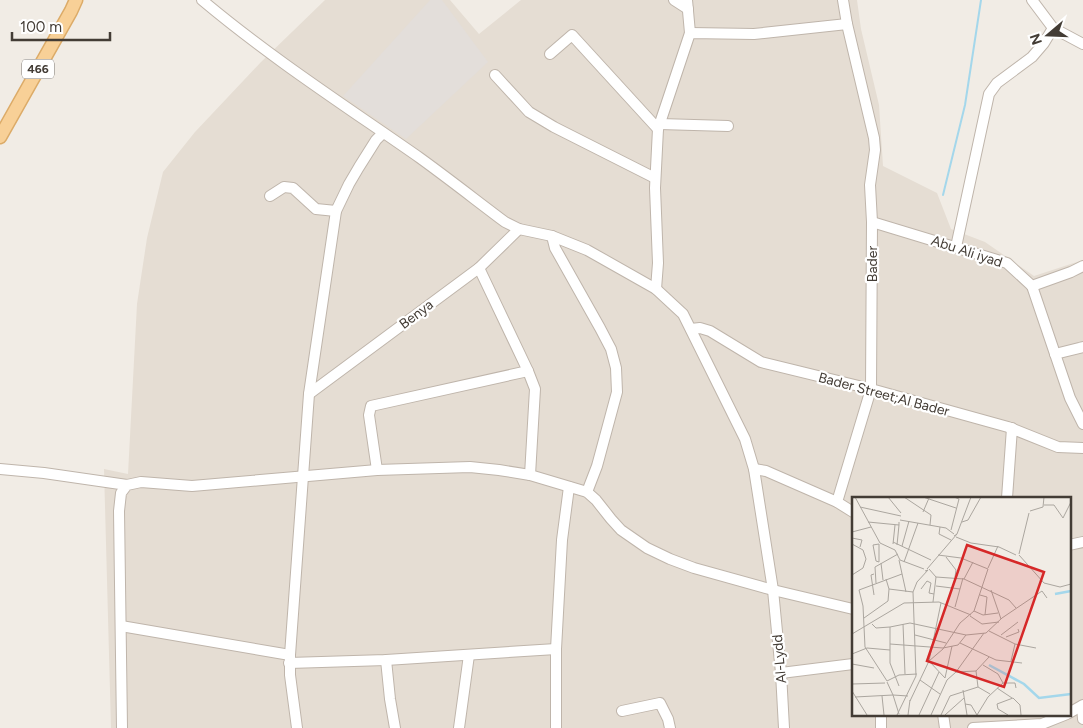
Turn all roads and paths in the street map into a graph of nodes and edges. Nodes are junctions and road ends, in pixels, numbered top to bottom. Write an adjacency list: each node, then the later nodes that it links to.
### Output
1 (76, 0): 16 (main road, 466)
2 (202, 0): 15 (street, Al-Lydd)
3 (674, 0): 6 (street)
4 (843, 0): 7 (street, Bader)
5 (1032, 0): 8 (street)
6 (688, 4): 9 (street)
7 (847, 24): 9 (street); 20 (street, Bader)
8 (1053, 28): 10 (street); 23 (street)
9 (690, 33): 14 (street)
10 (1083, 44)
11 (550, 54): 14 (street)
12 (494, 75): 17 (street)
13 (728, 126): 14 (street)
14 (659, 127): 17 (street)
15 (383, 133): 19 (street); 21 (street, Al-Lydd)
16 (0, 137)
17 (655, 178): 27 (street)
18 (270, 196): 19 (street)
19 (336, 211): 33 (street)
20 (872, 222): 23 (street, Abu Ali iyad); 32 (street, Bader)
21 (519, 229): 22 (street, Al-Lydd); 25 (street, Benya)
22 (552, 236): 27 (street, Al-Lydd); 44 (street)
23 (956, 247): 26 (street, Abu Ali iyad)
24 (1083, 266): 26 (street)
25 (479, 268): 31 (street); 33 (street, Benya)
26 (1032, 286): 30 (street)
27 (656, 289): 28 (street, Al-Lydd)
28 (691, 329): 32 (street, Bader Street;Al Bader); 39 (street, Al-Lydd)
29 (1083, 347): 30 (street)
30 (1055, 354): 34 (street)
31 (528, 371): 38 (street); 40 (street)
32 (871, 389): 35 (street, Bader Street;Al Bader); 46 (street, Bader)
33 (309, 394): 41 (street)
34 (1083, 424)
35 (1012, 428): 36 (street, Bader Street;Al Bader); 45 (street)
36 (1083, 448)
37 (0, 469): 42 (street)
38 (377, 470): 40 (street); 41 (street)
39 (754, 470): 46 (street); 50 (street, Al-Lydd)
40 (530, 475): 43 (street)
41 (303, 476): 42 (street); 55 (street)
42 (127, 485): 52 (street)
43 (570, 486): 44 (street); 53 (street)
44 (587, 492): 50 (street)
45 (1007, 497)
46 (837, 502): 47 (street)
47 (852, 511)
48 (1083, 542): 49 (street)
49 (1070, 545)
50 (773, 590): 51 (street); 58 (street, Al-Lydd)
51 (852, 609)
52 (121, 626): 55 (street); 66 (street)
53 (556, 649): 54 (street); 70 (street)
54 (469, 655): 56 (street); 69 (street)
55 (290, 659): 56 (street); 67 (street)
56 (386, 660): 68 (street)
57 (852, 664): 58 (street)
58 (781, 673): 72 (street, Al-Lydd)
59 (1070, 701): 60 (street)
60 (1083, 706): 62 (street); 64 (street)
61 (622, 711): 71 (street)
62 (1070, 713)
63 (1063, 716): 65 (street)
64 (1083, 719)
65 (1016, 727): 73 (street)
66 (122, 728)
67 (297, 728)
68 (395, 728)
69 (459, 728)
70 (556, 728)
71 (670, 728)
72 (784, 728)
73 (973, 728)

